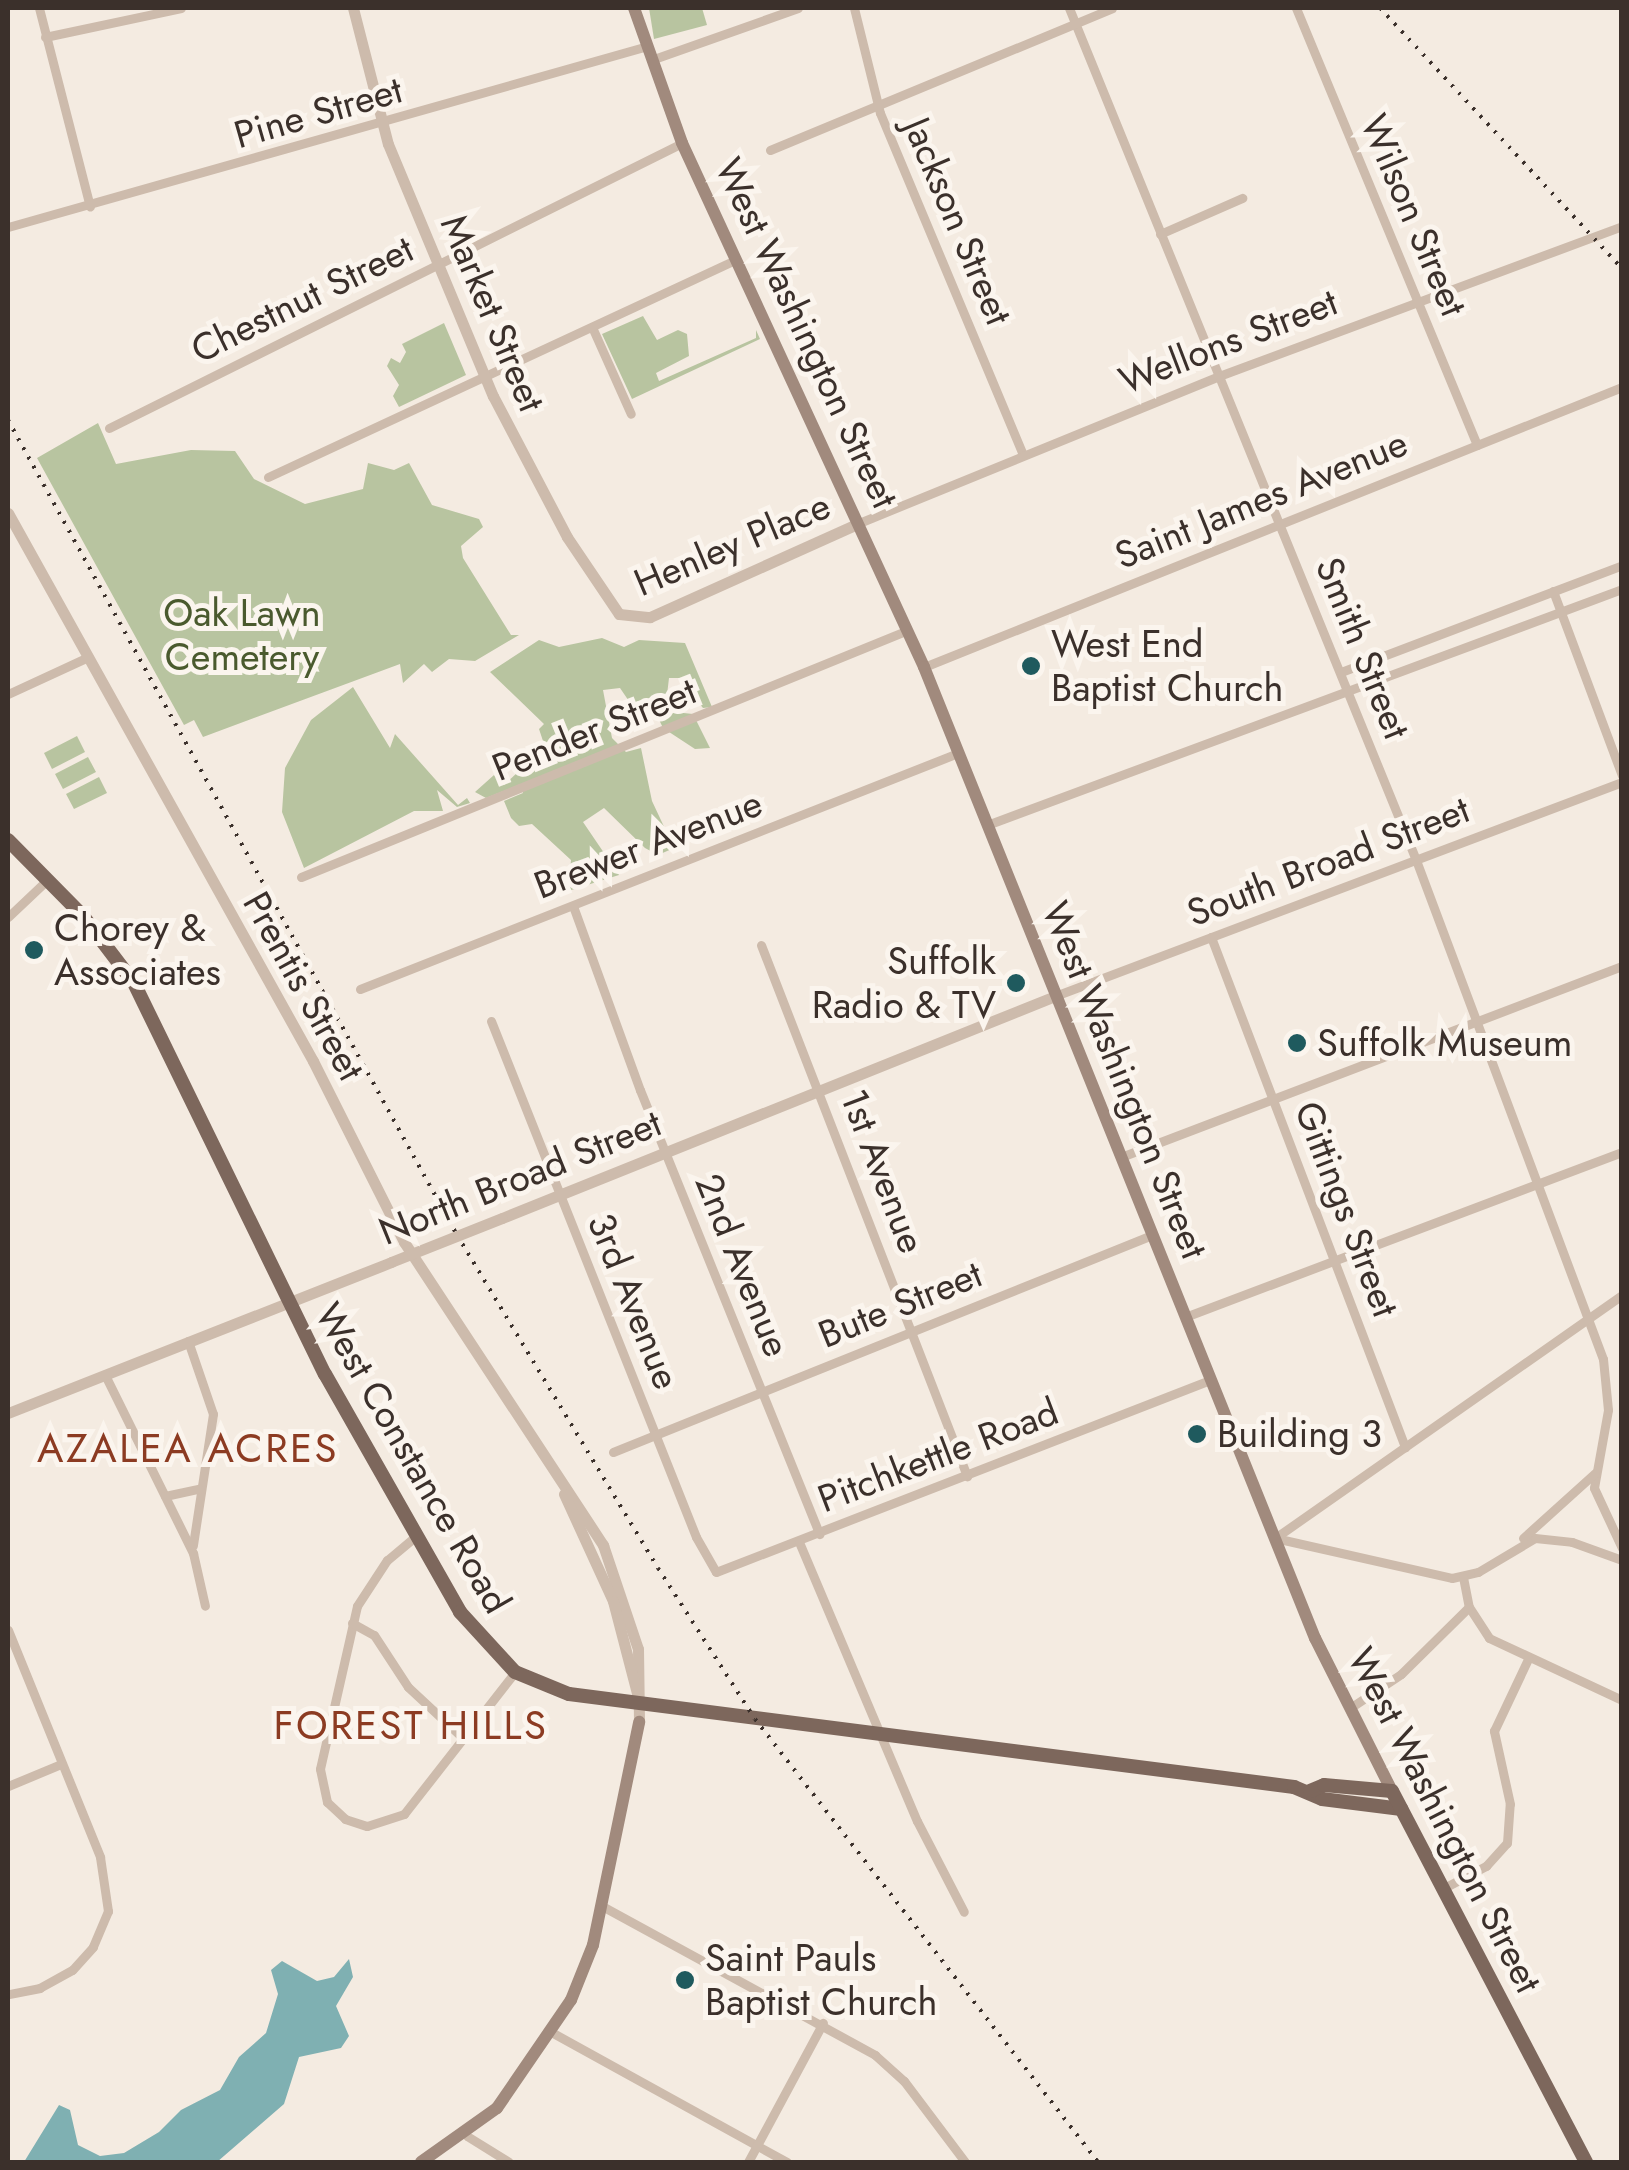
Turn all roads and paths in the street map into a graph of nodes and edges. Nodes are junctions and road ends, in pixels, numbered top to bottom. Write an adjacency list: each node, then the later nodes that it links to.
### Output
1 (39, 8): 11 (street)
2 (182, 8): 11 (street)
3 (352, 8): 14 (street, Market Street)
4 (634, 8): 12 (main road, West Washington Street)
5 (798, 8): 12 (street, Pine Street)
6 (854, 8): 13 (street, Jackson Street)
7 (1068, 8): 10 (street, Smith Street)
8 (1112, 8): 10 (street)
9 (1296, 8): 24 (street, Wilson Street)
10 (1072, 24): 13 (street); 21 (street, Smith Street)
11 (45, 37): 18 (street)
12 (646, 54): 14 (street, Pine Street); 15 (main road, West Washington Street)
13 (878, 107): 16 (street); 32 (street, Jackson Street)
14 (383, 125): 18 (street, Pine Street); 23 (street, Market Street)
15 (682, 143): 22 (main road, West Washington Street); 23 (street, Chestnut Street)
16 (770, 150)
17 (1242, 198): 21 (street)
18 (90, 207): 20 (street, Pine Street)
19 (1622, 226): 24 (street, Wellons Street)
20 (8, 228)
21 (1160, 234): 26 (street, Smith Street)
22 (735, 260): 25 (street); 35 (main road, West Washington Street)
23 (438, 264): 27 (street, Market Street); 30 (street, Chestnut Street)
24 (1417, 300): 26 (street, Wellons Street); 31 (street, Wilson Street)
25 (592, 327): 27 (street); 29 (street)
26 (1219, 376): 32 (street, Wellons Street); 36 (street, Smith Street)
27 (485, 378): 33 (street); 41 (street, Market Street)
28 (1622, 387): 31 (street, Saint James Avenue)
29 (631, 414)
30 (109, 428)
31 (1477, 445): 36 (street, Saint James Avenue)
32 (1022, 453): 35 (street, Wellons Street)
33 (268, 477)
34 (8, 513): 43 (street, Prentis Street)
35 (860, 523): 41 (street, Henley Place); 42 (main road, West Washington Street)
36 (1280, 524): 44 (street, Saint James Avenue); 45 (street, Smith Street)
37 (1622, 565): 39 (street)
38 (1622, 589): 40 (street)
39 (1553, 590): 40 (street); 45 (street)
40 (1561, 612): 46 (street); 49 (street)
41 (626, 618)
42 (908, 630): 44 (main road, West Washington Street); 53 (street, Pender Street)
43 (88, 657): 47 (street); 108 (street, Prentis Street)
44 (924, 668): 48 (main road, West Washington Street)
45 (1341, 672): 46 (street, Smith Street)
46 (1349, 692): 50 (street); 52 (street, Smith Street)
47 (8, 694)
48 (958, 753): 50 (main road, West Washington Street); 55 (street, Brewer Avenue)
49 (1622, 779): 52 (street, South Broad Street)
50 (987, 826): 61 (main road, West Washington Street)
51 (8, 840): 54 (main road, West Constance Road)
52 (1416, 860): 57 (street, South Broad Street); 63 (street, Smith Street)
53 (301, 877)
54 (48, 878): 56 (street); 74 (main road, West Constance Road)
55 (574, 906): 60 (street, Brewer Avenue); 66 (street, 2nd Avenue)
56 (8, 917)
57 (1211, 937): 61 (street, South Broad Street); 65 (street, Gittings Street)
58 (762, 946): 64 (street, 1st Avenue)
59 (1622, 966): 63 (street)
60 (360, 989)
61 (1056, 996): 64 (street, North Broad Street); 68 (main road, West Washington Street)
62 (491, 1022): 70 (street, 3rd Avenue)
63 (1478, 1022): 65 (street); 69 (street, Smith Street)
64 (819, 1091): 66 (street, North Broad Street); 78 (street, 1st Avenue)
65 (1273, 1098): 68 (street); 72 (street, Gittings Street)
66 (665, 1151): 70 (street, North Broad Street); 82 (street, 2nd Avenue)
67 (1622, 1152): 69 (street)
68 (1121, 1157): 71 (main road, West Washington Street)
69 (1538, 1184): 72 (street); 76 (street, Smith Street)
70 (559, 1194): 74 (street, North Broad Street, bridge); 84 (street, 3rd Avenue)
71 (1152, 1234): 77 (main road, West Washington Street); 78 (street, Bute Street)
72 (1334, 1260): 77 (street); 85 (street, Gittings Street)
73 (1622, 1295): 75 (street)
74 (286, 1302): 79 (street, North Broad Street); 92 (main road, West Constance Road)
75 (1616, 1303): 76 (street)
76 (1588, 1316): 85 (street); 87 (street, Smith Street)
77 (1185, 1317): 81 (main road, West Washington Street)
78 (912, 1332): 82 (street, Bute Street); 88 (street, 1st Avenue)
79 (188, 1341): 80 (street, North Broad Street); 89 (street)
80 (105, 1374): 83 (street, North Broad Street); 90 (street)
81 (1210, 1380): 88 (street, Pitchkettle Road); 93 (main road, West Washington Street)
82 (762, 1392): 84 (street, Bute Street); 91 (street, 2nd Avenue)
83 (8, 1414)
84 (656, 1435): 86 (street, Bute Street); 96 (street, 3rd Avenue)
85 (1404, 1447): 93 (street)
86 (614, 1452)
87 (1595, 1472): 95 (street); 97 (street)
88 (967, 1476): 91 (street, Pitchkettle Road)
89 (198, 1489): 90 (street); 98 (street)
90 (165, 1496): 98 (street)
91 (820, 1534): 94 (street, Pitchkettle Road)
92 (416, 1536): 103 (street); 106 (main road, West Constance Road)
93 (1275, 1538): 100 (street); 109 (main road, West Washington Street)
94 (799, 1542): 96 (street, Pitchkettle Road); 111 (street)
95 (1516, 1544): 99 (street); 100 (street)
96 (700, 1546)
97 (1622, 1548)
98 (194, 1553): 101 (street)
99 (1622, 1560)
100 (1463, 1577): 102 (street)
101 (205, 1606)
102 (1468, 1607): 105 (street); 109 (street)
103 (352, 1623): 112 (street); 112 (street)
104 (8, 1630): 113 (street)
105 (1528, 1659): 107 (street); 118 (street)
106 (515, 1672): 108 (main road, West Constance Road); 112 (street)
107 (1622, 1700)
108 (640, 1705): 110 (street); 111 (main road, West Constance Road)
109 (1350, 1708): 116 (main road, West Washington Street)
110 (639, 1722): 119 (main road)
111 (882, 1735): 115 (main road, West Constance Road); 120 (street)
112 (464, 1740)
113 (61, 1764): 114 (street); 121 (street)
114 (8, 1786)
115 (1310, 1790): 116 (main road, West Constance Road); 117 (main road, West Constance Road)
116 (1392, 1791): 117 (main road, West Washington Street)
117 (1401, 1809): 118 (main road, West Washington Street)
118 (1442, 1889): 131 (main road, West Washington Street)
119 (602, 1906): 122 (street); 123 (main road)
120 (964, 1912)
121 (8, 1994)
122 (823, 2023): 125 (street); 130 (street)
123 (553, 2033): 124 (main road); 125 (street)
124 (467, 2136): 126 (main road); 127 (street)
125 (758, 2144): 128 (street); 129 (street)
126 (421, 2162)
127 (509, 2162)
128 (748, 2162)
129 (787, 2162)
130 (965, 2162)
131 (1586, 2162)

